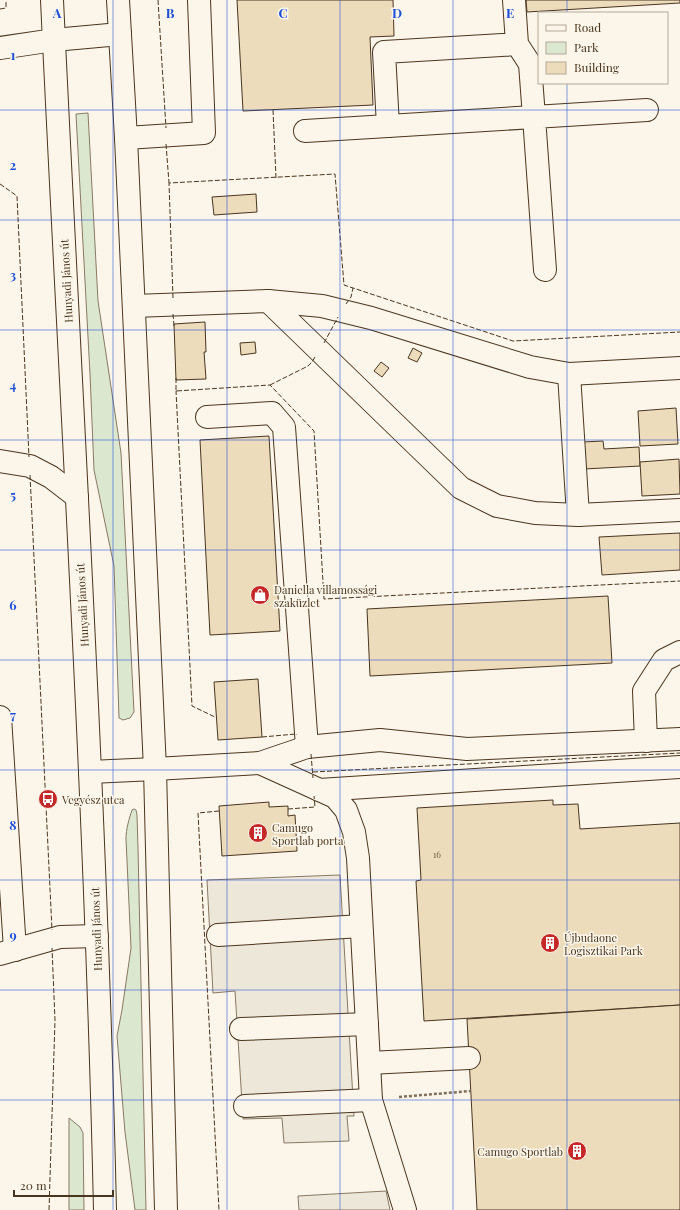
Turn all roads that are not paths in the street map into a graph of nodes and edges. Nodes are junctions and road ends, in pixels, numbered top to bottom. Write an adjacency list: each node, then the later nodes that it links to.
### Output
1 (52, 0): 6 (main road, Hunyadi János út)
2 (118, 0): 5 (main road)
3 (199, 0): 13 (main road)
4 (514, 0): 7 (main road)
5 (120, 34): 6 (main road); 13 (main road)
6 (54, 40): 8 (main road); 21 (main road, Hunyadi János út)
7 (517, 44): 10 (main road); 11 (main road)
8 (0, 48)
9 (647, 110): 10 (main road)
10 (534, 117): 11 (main road); 14 (main road)
11 (388, 126): 12 (main road)
12 (305, 131)
13 (126, 138): 16 (main road)
14 (545, 270)
15 (268, 301): 16 (main road); 18 (main road); 23 (main road)
16 (134, 306): 31 (main road)
17 (680, 368): 18 (main road)
18 (569, 374): 23 (main road)
19 (207, 417): 28 (main road)
20 (0, 461): 21 (main road)
21 (77, 497): 32 (main road, Hunyadi János út)
22 (680, 510): 23 (main road)
23 (578, 515)
24 (680, 652): 27 (main road)
25 (0, 717): 37 (main road)
26 (680, 739): 27 (main road)
27 (646, 741): 28 (main road)
28 (307, 747): 29 (main road)
29 (260, 763): 31 (main road); 33 (main road)
30 (680, 767): 33 (main road)
31 (155, 769): 32 (main road); 45 (main road)
32 (90, 772): 36 (main road, Hunyadi János út)
33 (319, 790): 34 (main road)
34 (361, 926): 35 (main road); 38 (main road)
35 (218, 935)
36 (97, 936): 37 (main road); 44 (main road, Hunyadi János út)
37 (7, 952)
38 (367, 1024): 39 (main road); 41 (main road)
39 (241, 1029)
40 (469, 1058): 41 (main road)
41 (369, 1062): 42 (main road)
42 (371, 1100): 43 (main road); 46 (main road)
43 (245, 1106)
44 (105, 1210)
45 (166, 1210)
46 (405, 1210)

